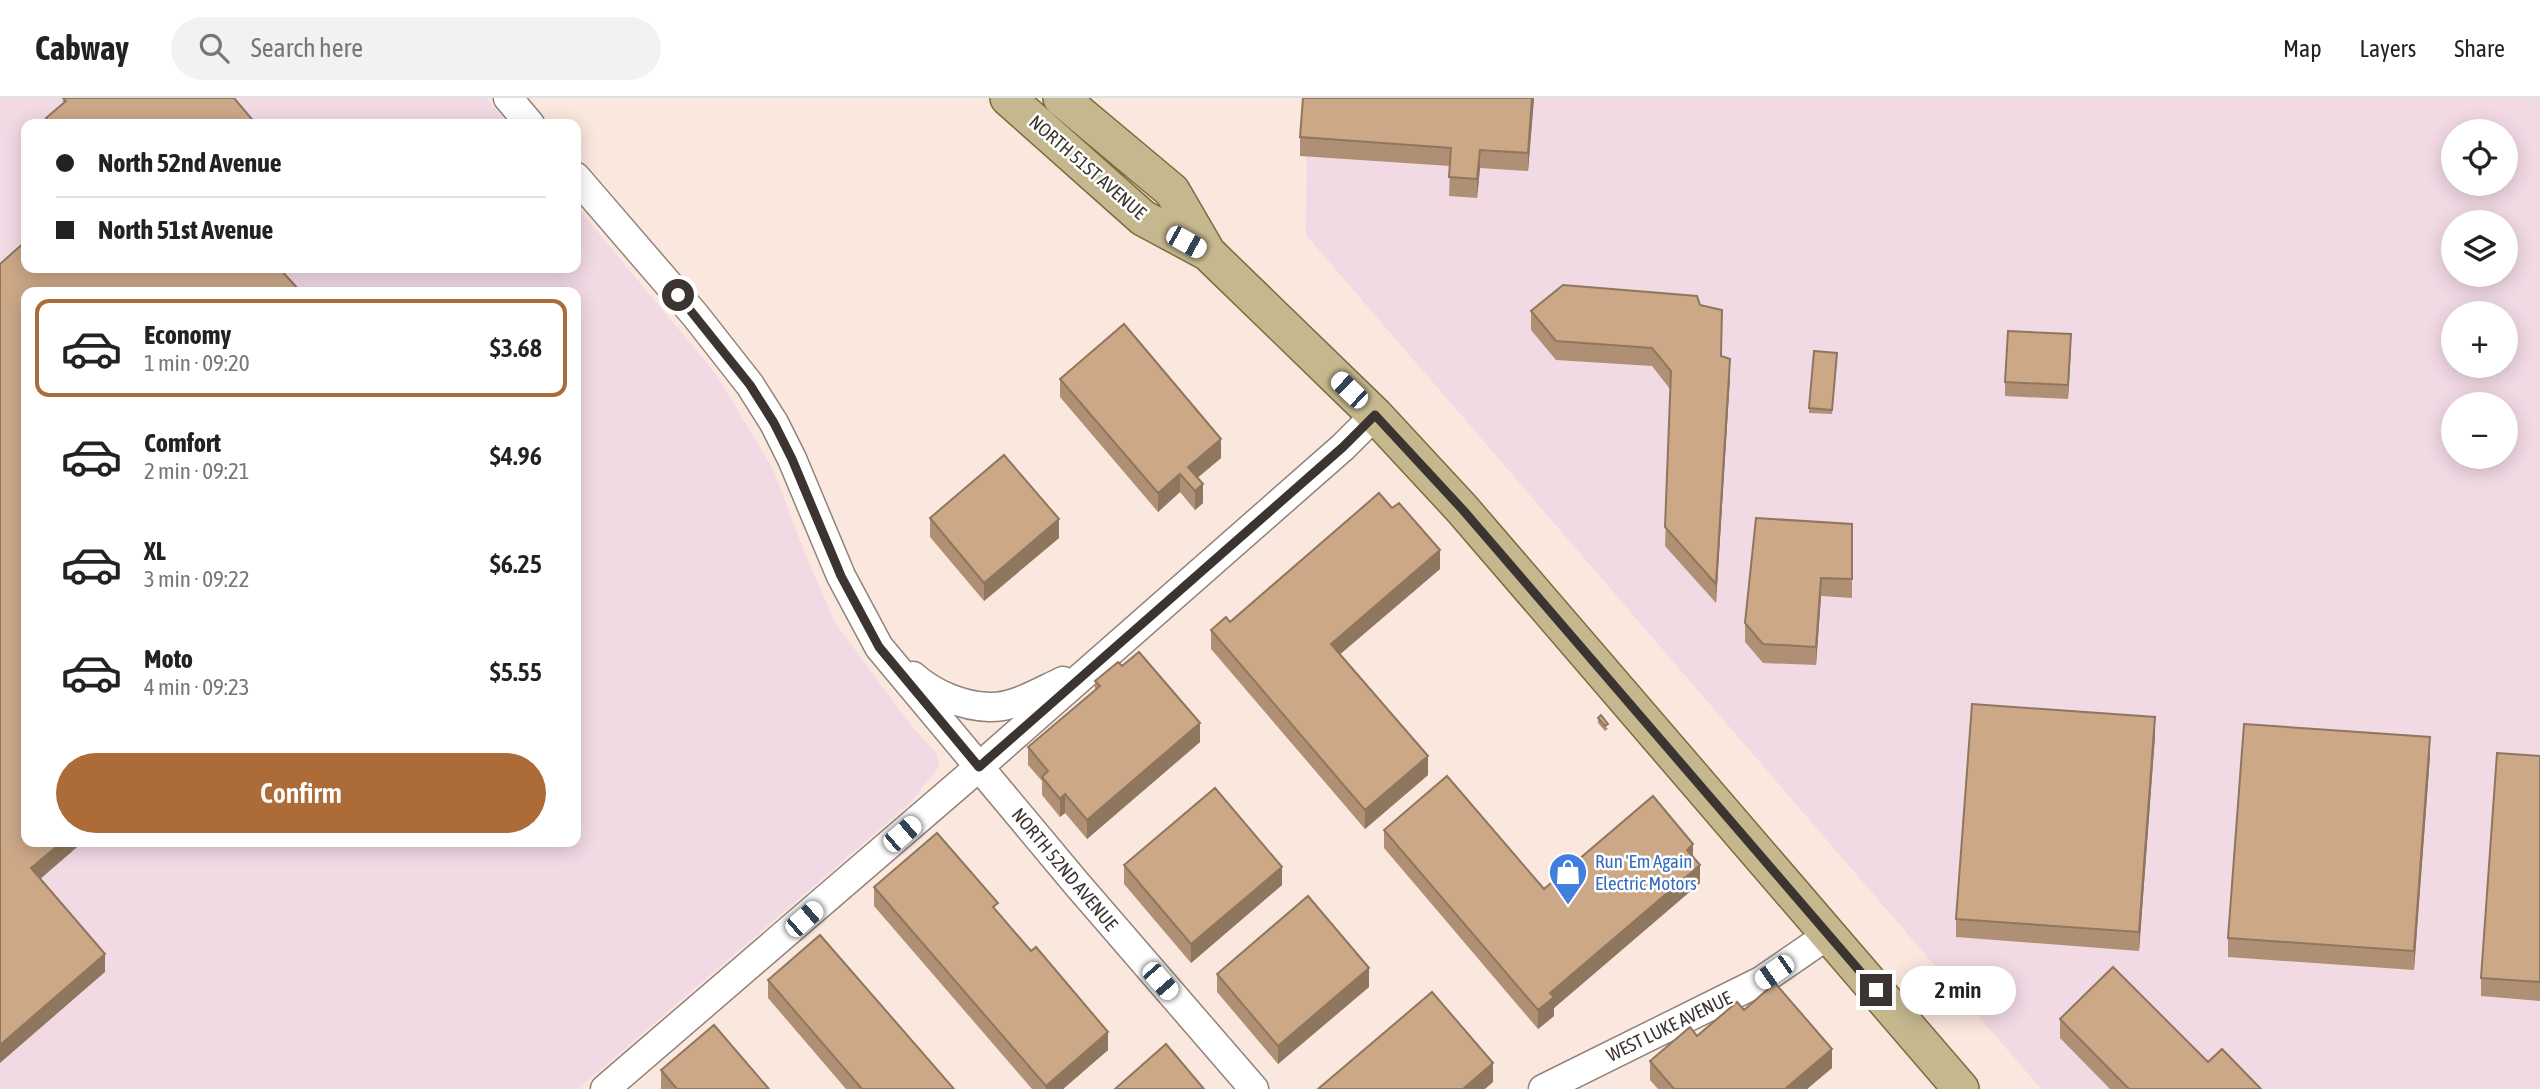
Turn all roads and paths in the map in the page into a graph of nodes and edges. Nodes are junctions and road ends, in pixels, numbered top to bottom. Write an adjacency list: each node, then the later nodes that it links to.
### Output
1 (508, 98): 4 (street)
2 (1008, 98): 6 (main road, NORTH 51ST AVENUE)
3 (1061, 98): 6 (main road, NORTH 51ST AVENUE)
4 (526, 119)
5 (581, 183): 8 (street, NORTH 52ND AVENUE)
6 (1208, 253): 7 (main road, NORTH 51ST AVENUE)
7 (1375, 415): 9 (street); 11 (main road, NORTH 51ST AVENUE)
8 (879, 647): 9 (street, NORTH 52ND AVENUE); 10 (street, NORTH 52ND AVENUE)
9 (1088, 669): 10 (street)
10 (979, 767): 12 (street); 13 (street, NORTH 52ND AVENUE)
11 (1828, 935): 14 (street, WEST LUKE AVENUE); 15 (main road, NORTH 51ST AVENUE)
12 (605, 1089)
13 (1254, 1089)
14 (1543, 1089)
15 (1961, 1089)

